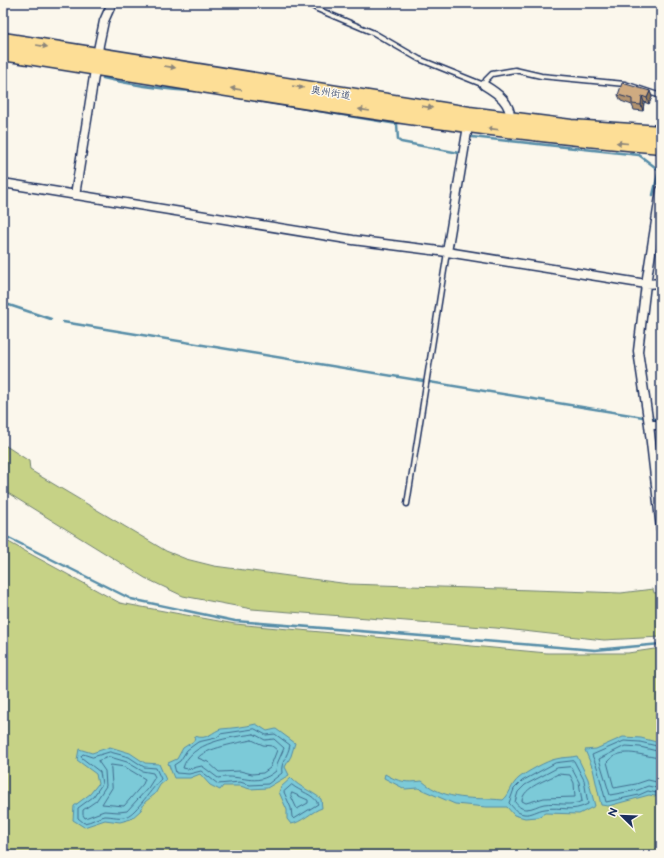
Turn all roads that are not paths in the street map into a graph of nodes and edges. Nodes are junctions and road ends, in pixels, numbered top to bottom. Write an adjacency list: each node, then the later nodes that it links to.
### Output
1 (112, 3): 5 (street)
2 (308, 3): 6 (lane)
3 (3, 40): 5 (highway, 奥州街道, one-way to 5)
4 (3, 53): 5 (highway, 奥州街道)
5 (97, 61): 8 (highway, 奥州街道, one-way to 8); 9 (highway, 奥州街道, one-way to 5); 14 (street)
6 (484, 85): 7 (lane); 8 (street)
7 (661, 96)
8 (511, 120): 10 (highway, 奥州街道)
9 (468, 126): 11 (highway, 奥州街道, one-way to 9); 15 (street)
10 (661, 133)
11 (661, 146)
12 (3, 183): 14 (street)
13 (661, 190): 17 (street)
14 (75, 195): 15 (street)
15 (447, 252): 17 (street); 20 (lane)
16 (661, 283): 17 (street)
17 (646, 284): 18 (street)
18 (649, 425): 19 (street); 21 (street)
19 (661, 425)
20 (406, 504)
21 (661, 529)

